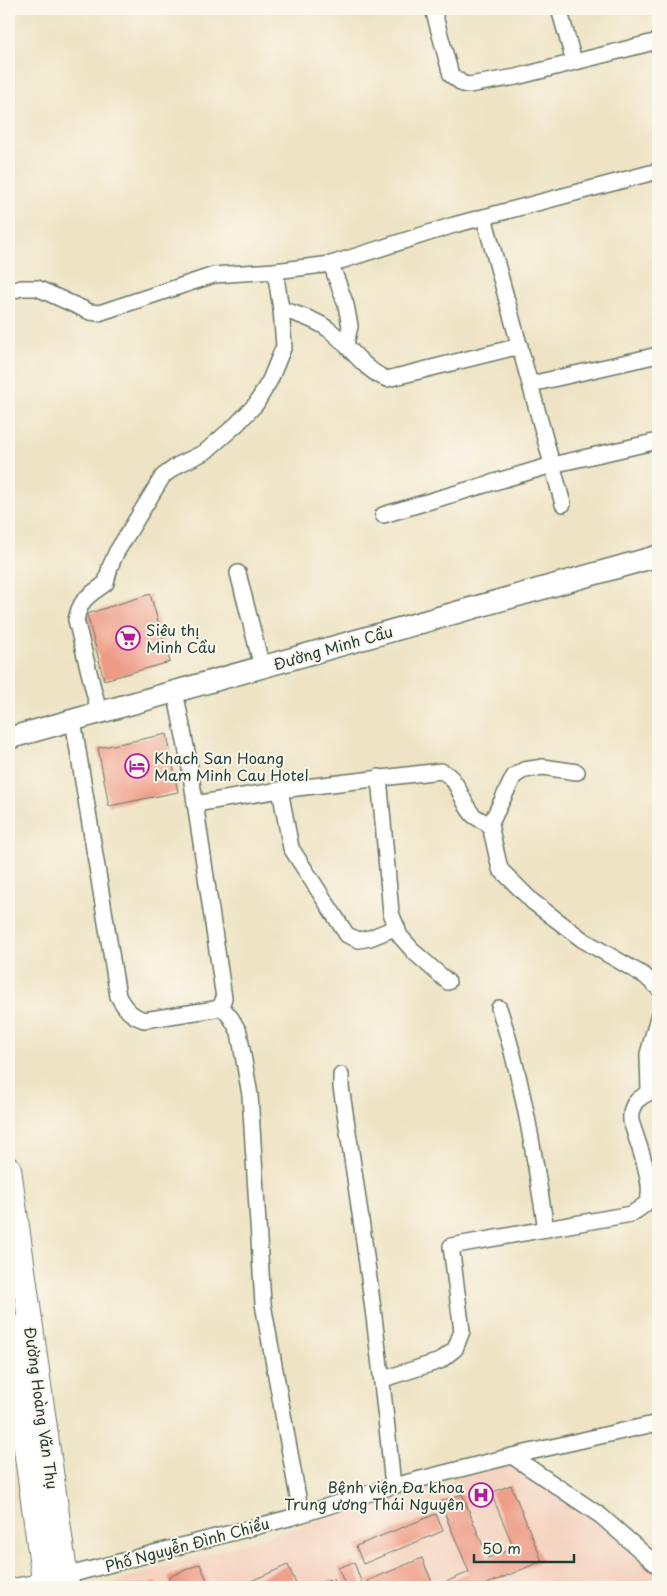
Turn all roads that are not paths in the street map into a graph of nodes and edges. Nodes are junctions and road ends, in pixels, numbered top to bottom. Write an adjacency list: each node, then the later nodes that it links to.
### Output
1 (433, 9): 4 (street)
2 (559, 9): 4 (street)
3 (658, 41): 4 (street)
4 (574, 61)
5 (658, 171): 6 (street)
6 (484, 217): 7 (street); 12 (street)
7 (331, 264): 8 (street); 11 (street)
8 (275, 271): 9 (street); 10 (street)
9 (9, 292)
10 (281, 309): 11 (street); 23 (street)
11 (346, 344): 12 (street)
12 (520, 346): 14 (street)
13 (658, 355): 14 (street)
14 (531, 384): 16 (street)
15 (658, 441): 16 (street)
16 (552, 465): 17 (street); 18 (street)
17 (562, 504)
18 (383, 515)
19 (658, 556): 21 (street, Đường Minh Cầu)
20 (238, 573): 21 (street)
21 (262, 666): 22 (street, Đường Minh Cầu)
22 (175, 691): 23 (street, Đường Minh Cầu); 29 (street)
23 (99, 712): 24 (street, Đường Minh Cầu)
24 (73, 720): 25 (street, Đường Minh Cầu); 34 (street)
25 (9, 738)
26 (577, 772): 30 (street)
27 (379, 777): 28 (street); 30 (street); 31 (street)
28 (280, 790): 29 (street); 31 (street)
29 (195, 804): 34 (street)
30 (490, 825): 33 (street)
31 (397, 927): 32 (street)
32 (448, 982)
33 (658, 988)
34 (221, 1006): 46 (street)
35 (499, 1008): 40 (street)
36 (658, 1017): 38 (street)
37 (341, 1075): 42 (street)
38 (654, 1090): 40 (street)
39 (9, 1169): 48 (main road, Đường Hoàng Văn Thụ)
40 (546, 1229): 42 (street)
41 (9, 1326): 48 (main road, Đường Hoàng Văn Thụ)
42 (383, 1379): 45 (street)
43 (658, 1423): 44 (street, Phố Nguyễn Đình Chiểu)
44 (512, 1456): 45 (street, Phố Nguyễn Đình Chiểu); 47 (street)
45 (393, 1486): 46 (street, Phố Nguyễn Đình Chiểu)
46 (301, 1514): 48 (street, Phố Nguyễn Đình Chiểu)
47 (658, 1566)
48 (55, 1583): 49 (street, Phố Nguyễn Đình Chiểu)
49 (12, 1587)

